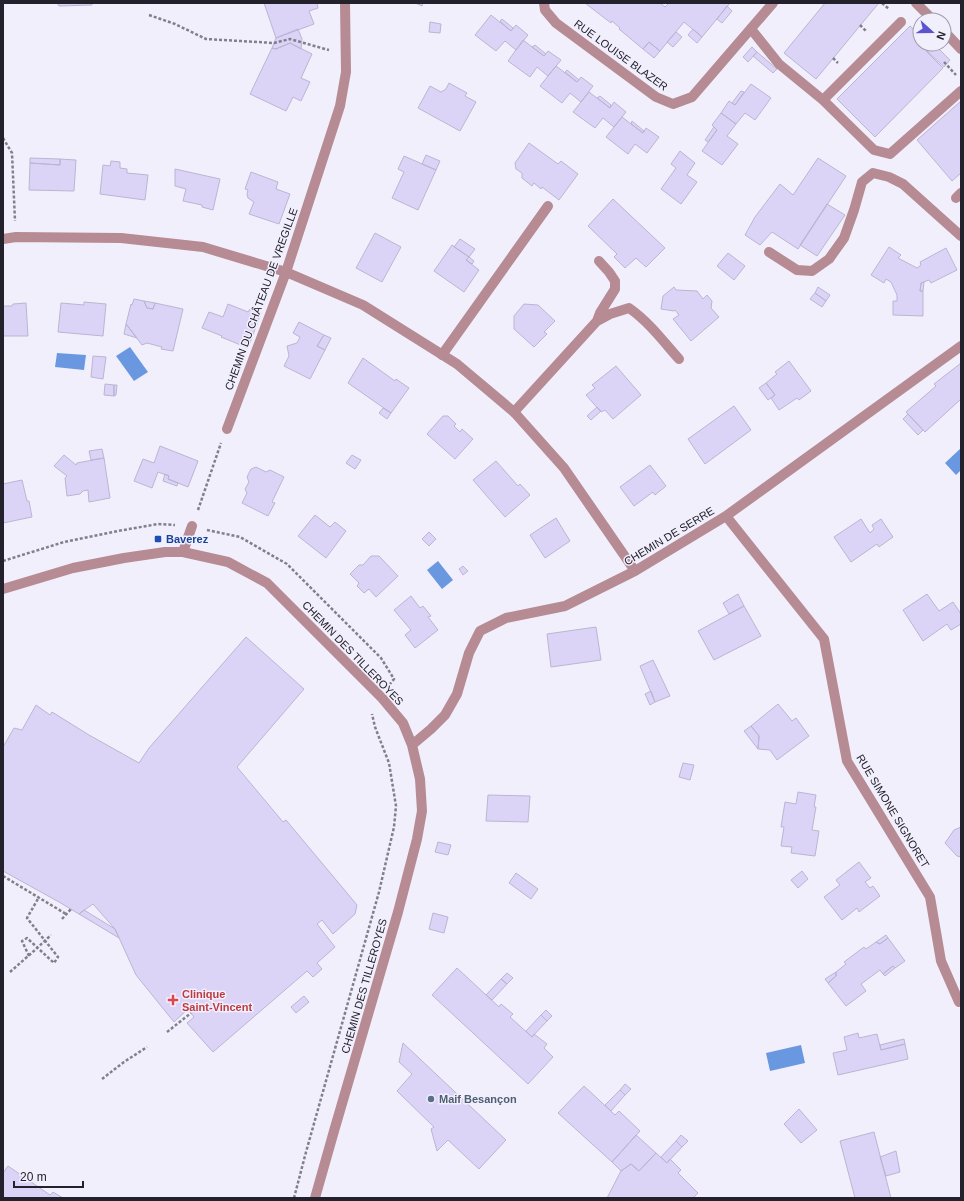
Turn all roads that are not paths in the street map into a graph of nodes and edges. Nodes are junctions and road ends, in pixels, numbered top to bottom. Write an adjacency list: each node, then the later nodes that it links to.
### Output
1 (345, 3): 17 (street, CHEMIN DU CHÂTEAU DE VREGILLE)
2 (544, 3): 7 (street, RUE LOUISE BLAZER)
3 (773, 3): 7 (street, RUE LOUISE BLAZER)
4 (916, 3): 5 (street)
5 (925, 12)
6 (902, 22): 11 (street)
7 (751, 29): 11 (street)
8 (952, 39): 9 (street)
9 (961, 49)
10 (961, 91): 11 (street)
11 (823, 100)
12 (548, 206): 20 (street)
13 (961, 236): 15 (street)
14 (3, 239): 17 (street)
15 (769, 252)
16 (599, 261): 18 (street)
17 (286, 272): 20 (street); 23 (street, CHEMIN DU CHÂTEAU DE VREGILLE)
18 (597, 321): 21 (street); 22 (street)
19 (961, 346): 24 (street, CHEMIN DE SERRE)
20 (442, 355): 22 (street)
21 (679, 359)
22 (514, 412): 27 (street)
23 (227, 428)
24 (726, 516): 27 (street, CHEMIN DE SERRE); 30 (street, RUE SIMONE SIGNORET)
25 (192, 526): 26 (street)
26 (183, 552): 28 (street, CHEMIN DES TILLEROYES); 29 (street, CHEMIN DES TILLEROYES)
27 (635, 571): 29 (street, CHEMIN DE SERRE)
28 (3, 589)
29 (412, 745): 31 (street, CHEMIN DES TILLEROYES)
30 (959, 1002)
31 (315, 1198)

